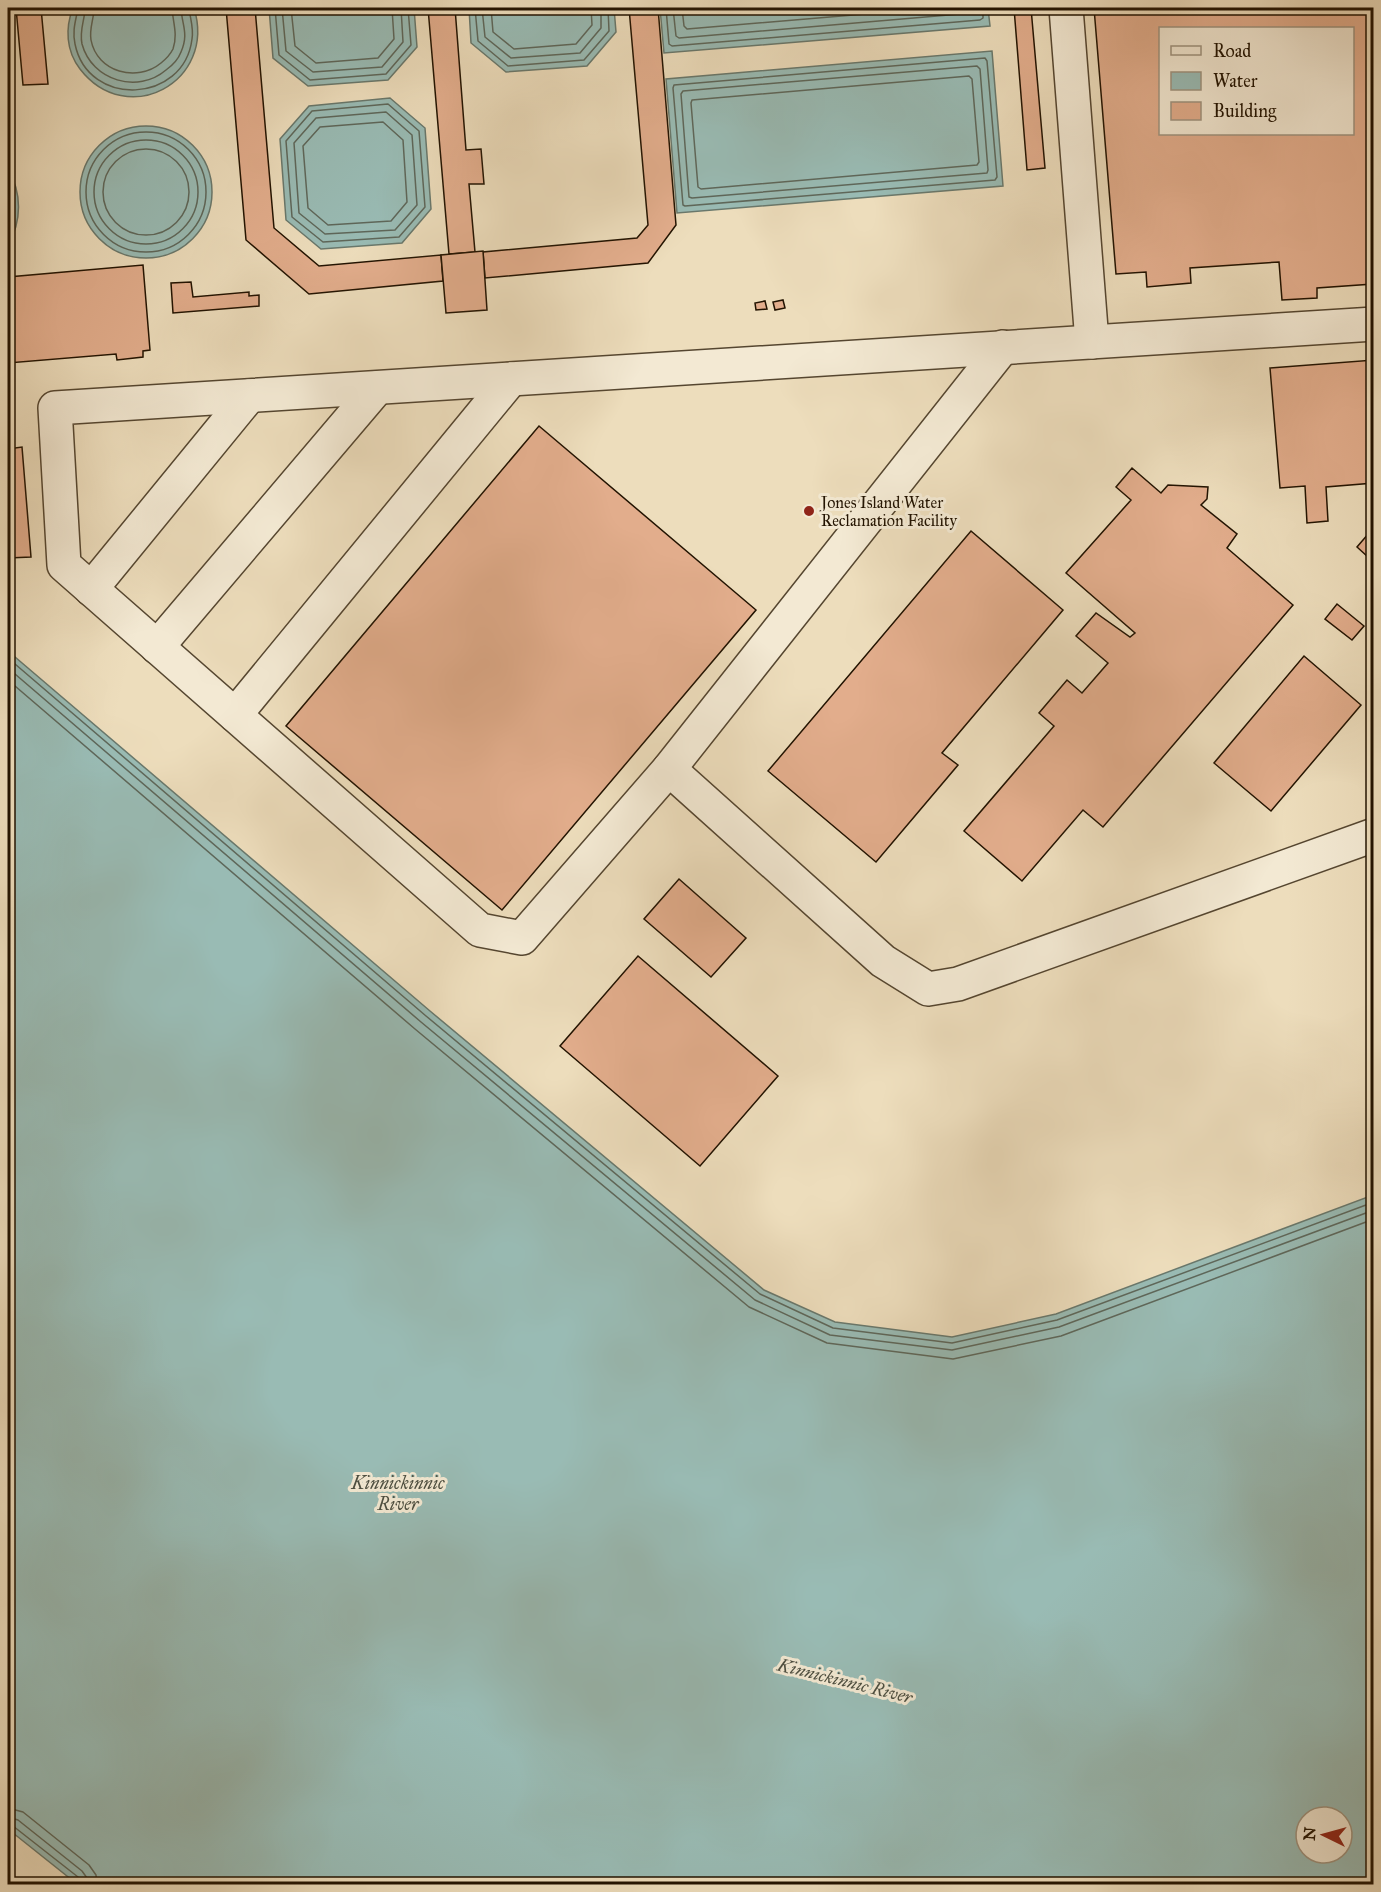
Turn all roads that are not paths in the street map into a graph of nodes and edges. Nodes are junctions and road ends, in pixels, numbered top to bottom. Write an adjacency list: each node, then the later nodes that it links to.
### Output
1 (1066, 8): 3 (lane)
2 (1374, 324): 3 (lane)
3 (1092, 342): 4 (lane)
4 (1003, 347): 5 (lane); 11 (lane)
5 (511, 379): 6 (lane); 10 (lane)
6 (377, 388): 7 (lane); 9 (lane)
7 (249, 396): 8 (lane); 8 (lane)
8 (91, 589): 9 (lane)
9 (157, 647): 10 (lane)
10 (235, 715): 11 (lane)
11 (669, 769): 12 (lane)
12 (1374, 835)

